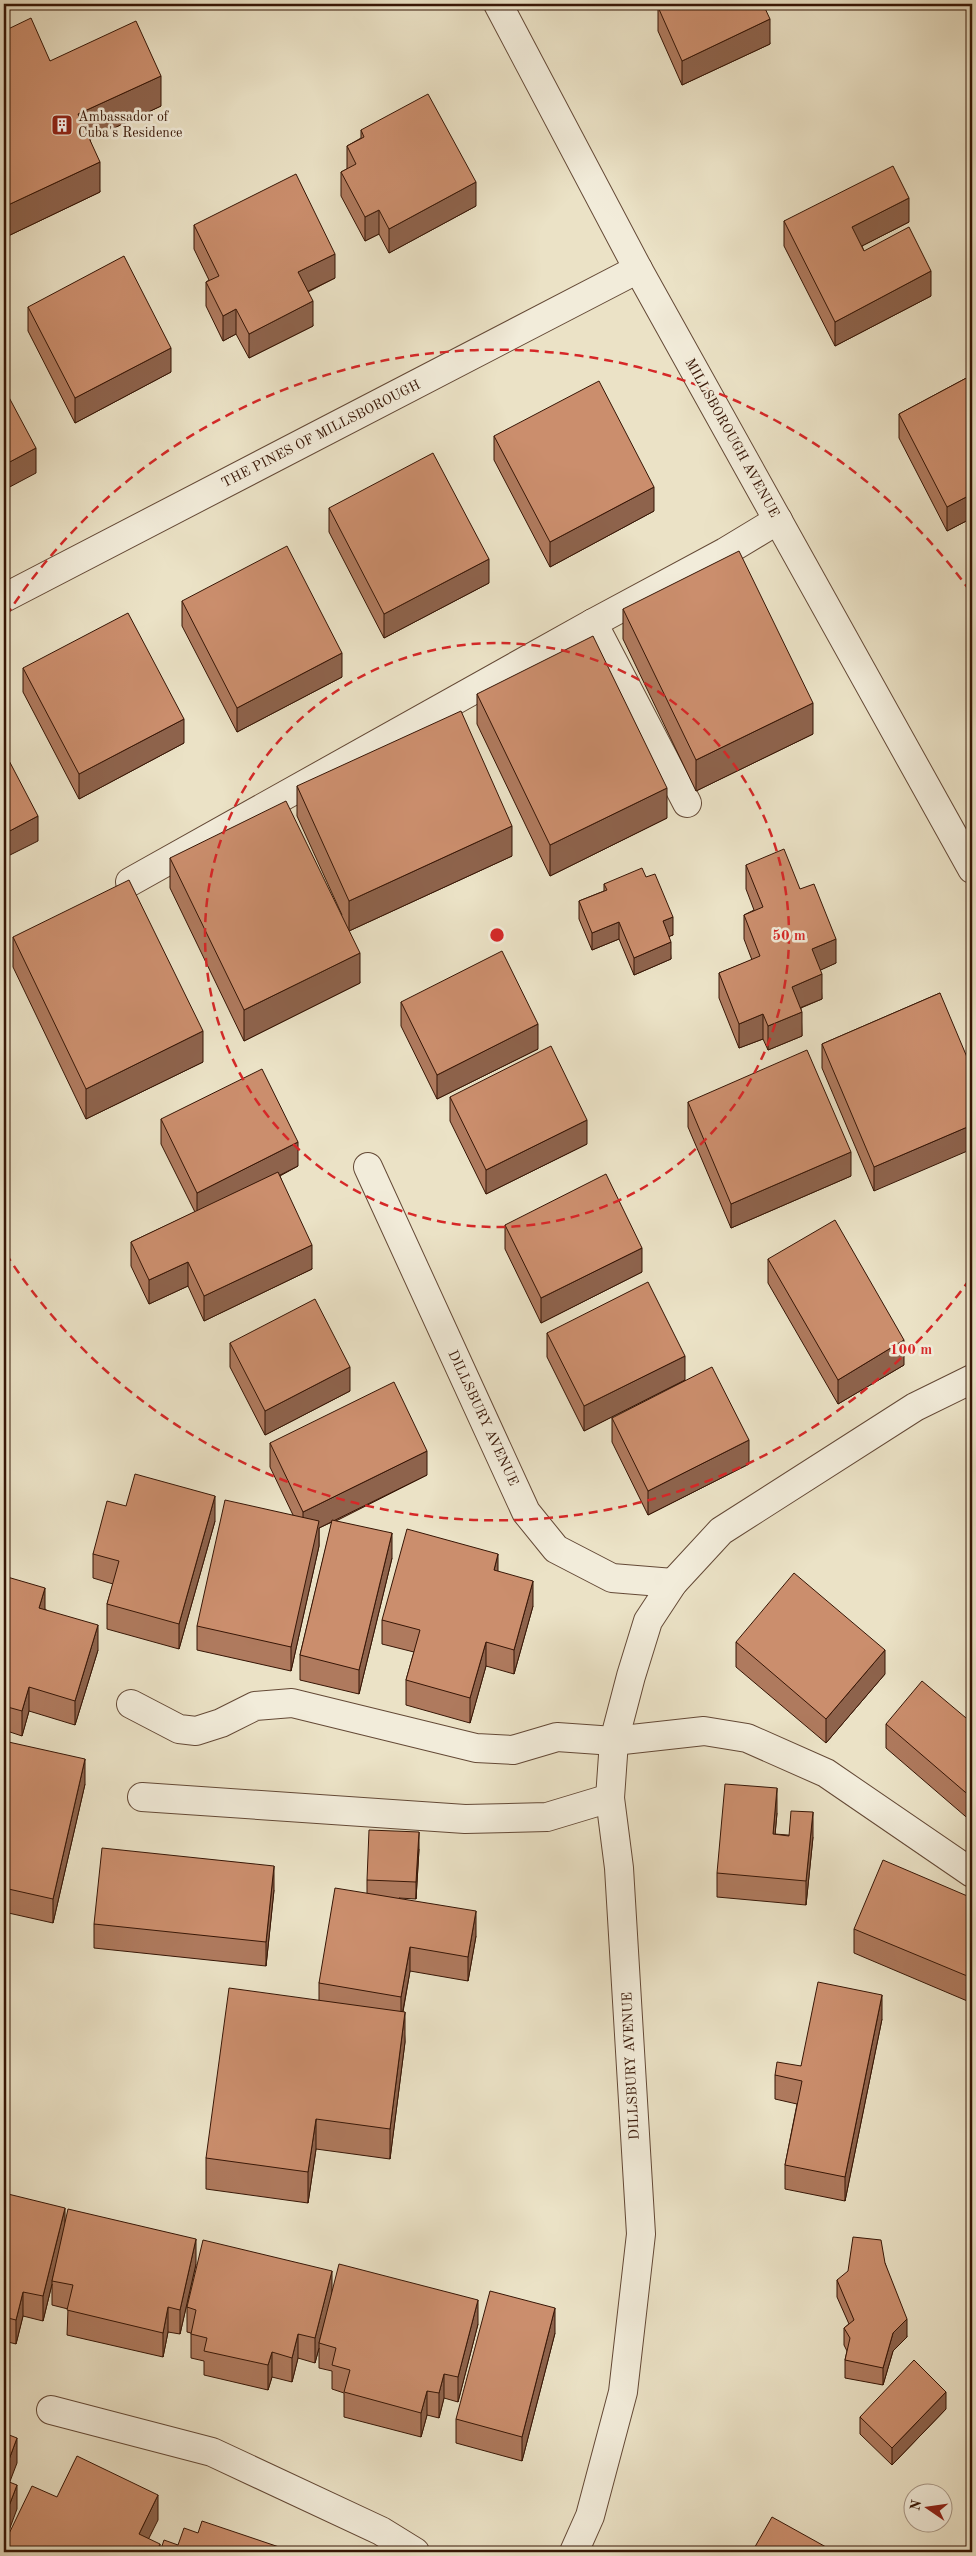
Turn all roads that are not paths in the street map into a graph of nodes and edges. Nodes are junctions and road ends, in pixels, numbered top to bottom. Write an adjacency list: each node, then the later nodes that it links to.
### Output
1 (498, 4): 2 (street, MILLSBOROUGH AVENUE)
2 (638, 269): 3 (street, MILLSBOROUGH AVENUE); 4 (street, THE PINES OF MILLSBOROUGH)
3 (778, 520): 5 (street); 7 (street, MILLSBOROUGH AVENUE)
4 (4, 598)
5 (593, 623): 6 (street); 8 (street)
6 (687, 803)
7 (972, 869)
8 (130, 882)
9 (368, 1167): 11 (street, DILLSBURY AVENUE)
10 (972, 1378): 11 (street, DILLSBURY AVENUE)
11 (673, 1583): 13 (street, DILLSBURY AVENUE)
12 (131, 1704): 13 (street)
13 (614, 1741): 15 (street, DILLSBURY AVENUE); 16 (street)
14 (142, 1797): 15 (street)
15 (610, 1798): 19 (street, DILLSBURY AVENUE)
16 (972, 1873)
17 (51, 2410): 18 (street)
18 (415, 2552)
19 (574, 2552)

